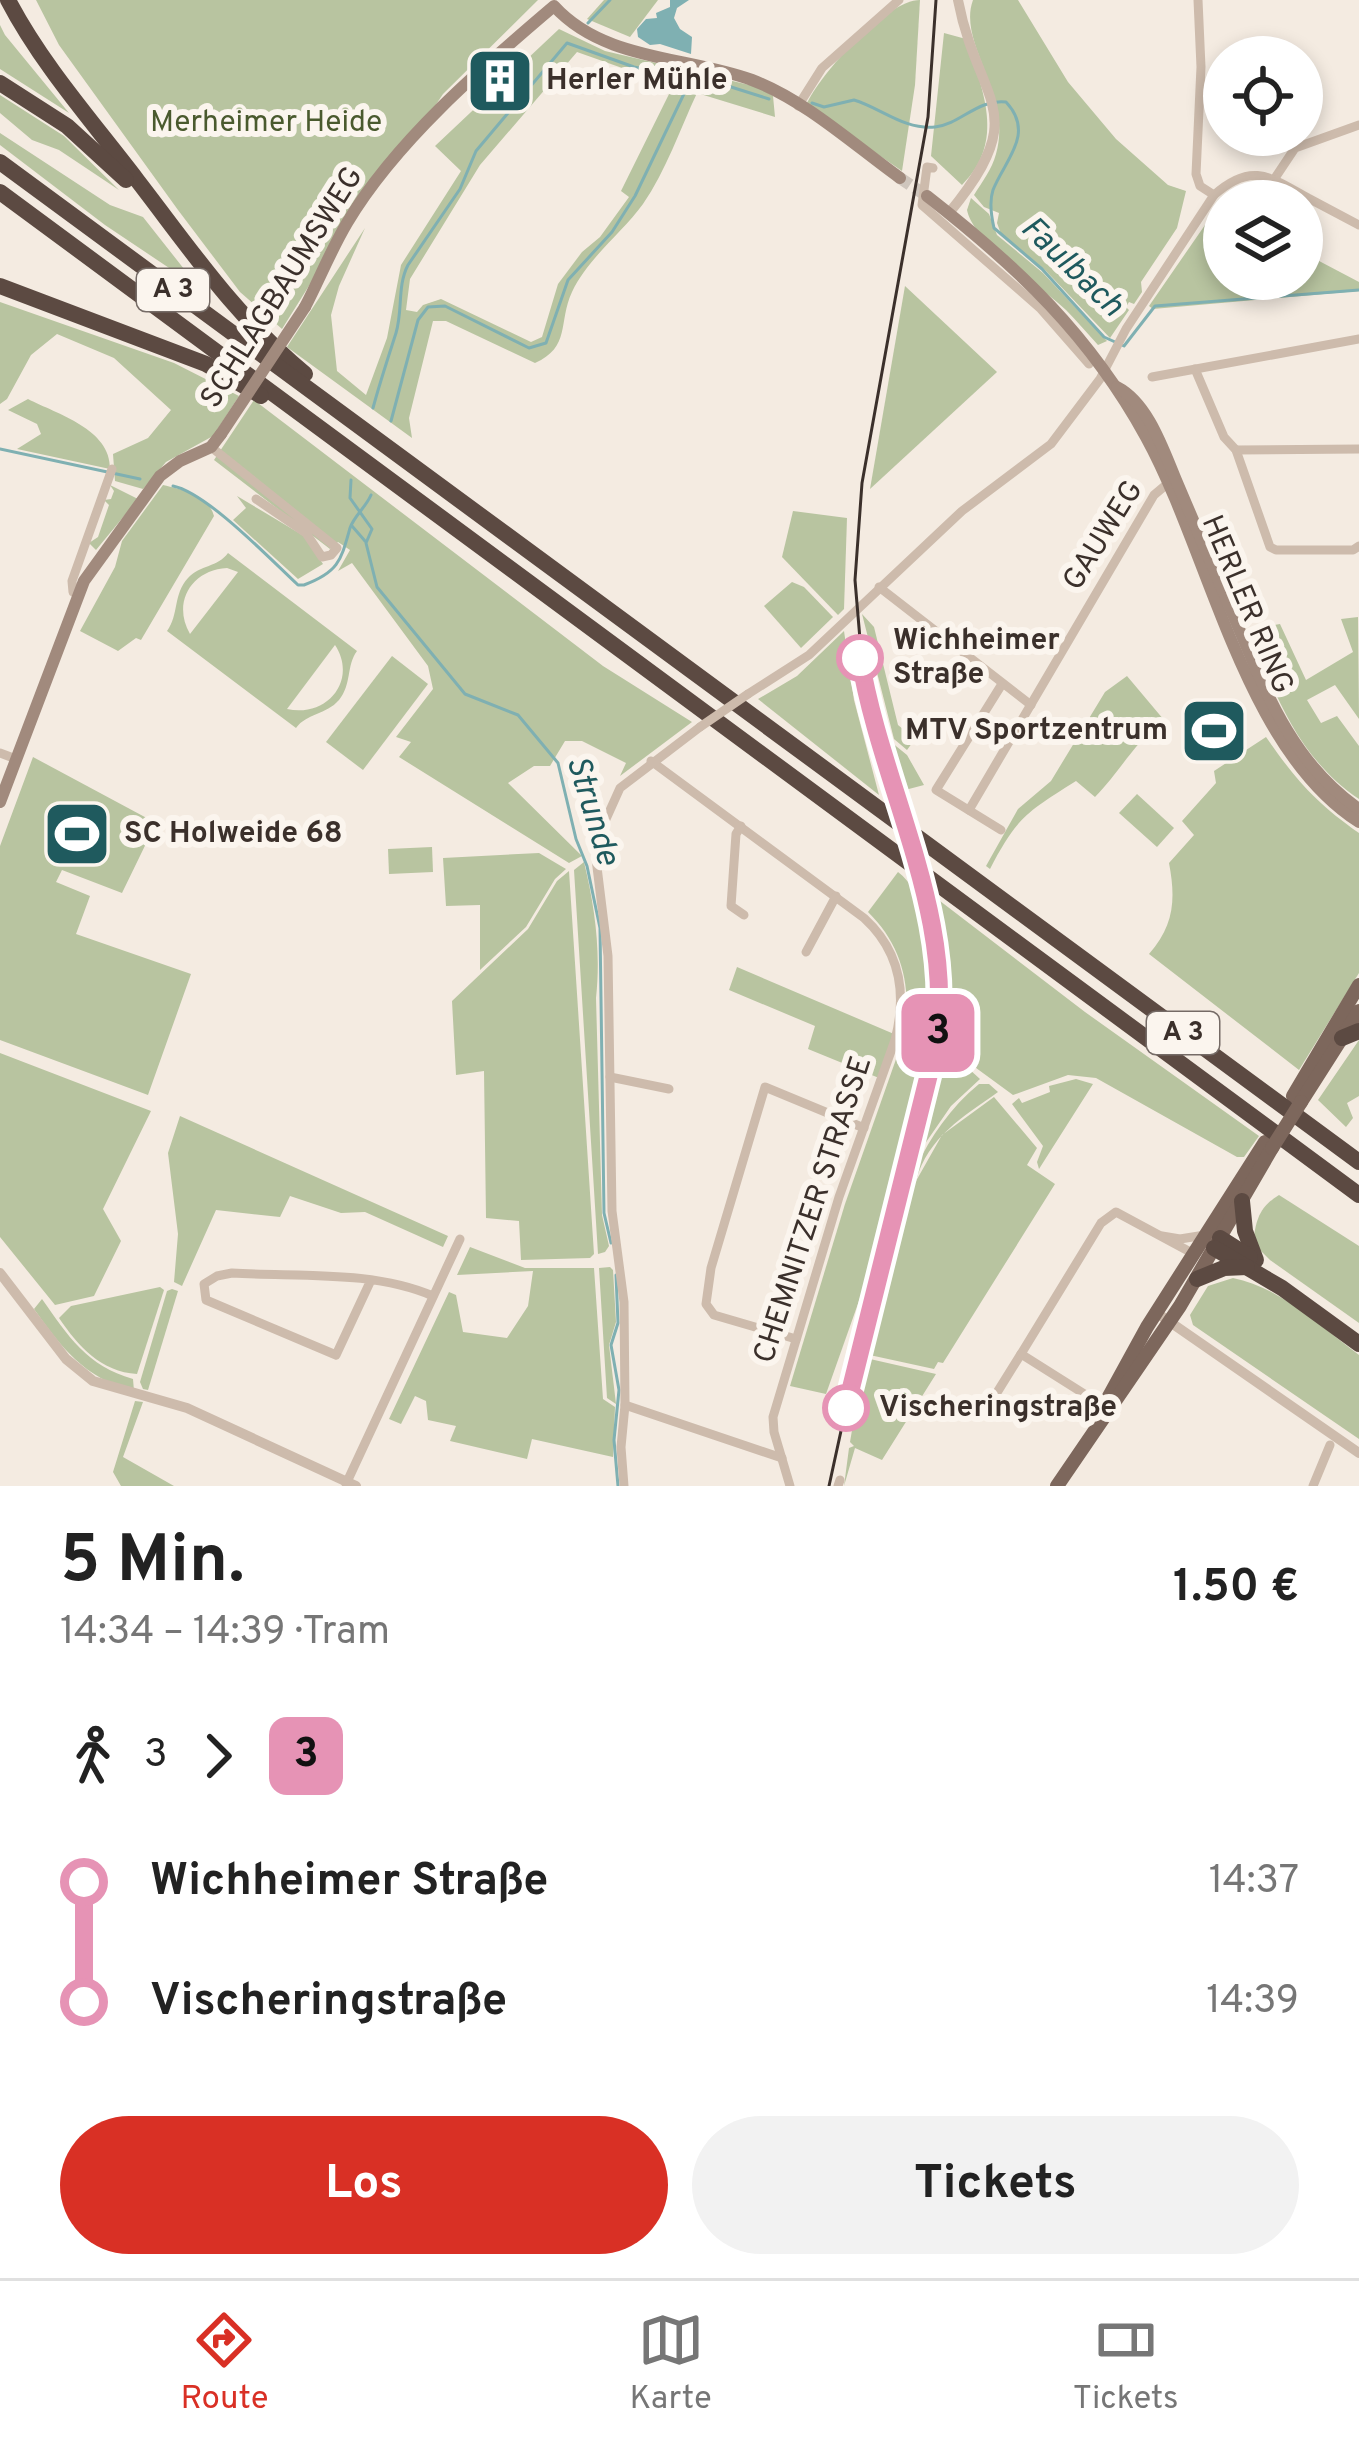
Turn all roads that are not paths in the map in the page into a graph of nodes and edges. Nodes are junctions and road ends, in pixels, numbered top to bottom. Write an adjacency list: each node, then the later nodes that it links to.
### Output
1 (8, 0): 20 (highway)
2 (899, 0): 7 (street)
3 (958, 0): 17 (street)
4 (1198, 0): 14 (street)
5 (551, 3): 7 (main road); 30 (main road, SCHLAGBAUMSWEG, bridge)
6 (0, 83): 20 (highway)
7 (798, 106): 11 (main road)
8 (1359, 125): 12 (street)
9 (0, 162): 28 (highway, A 3)
10 (933, 168): 22 (street)
11 (900, 178)
12 (1275, 178): 13 (street); 19 (street)
13 (1240, 180)
14 (1203, 188)
15 (0, 192): 29 (highway, A 3)
16 (927, 196): 17 (main road, HERLER RING)
17 (949, 213): 22 (main road, HERLER RING)
18 (1203, 213): 25 (street)
19 (1359, 225)
20 (171, 229): 28 (highway)
21 (6, 290): 29 (highway)
22 (1066, 328): 24 (street); 25 (main road, HERLER RING)
23 (1359, 339): 26 (street)
24 (1089, 364)
25 (1106, 368): 34 (main road, HERLER RING); 37 (street)
26 (1196, 369): 27 (street); 32 (street)
27 (1152, 377)
28 (346, 418): 63 (highway, A 3)
29 (325, 432): 64 (highway, A 3)
30 (211, 447): 35 (street, SCHLAGBAUMSWEG); 38 (main road, SCHLAGBAUMSWEG)
31 (1359, 449): 32 (street)
32 (1236, 450): 36 (street)
33 (111, 472): 38 (street, SCHLAGBAUMSWEG)
34 (1171, 481): 40 (street, GAUWEG); 45 (main road, HERLER RING); 47 (main road, HERLER RING)
35 (256, 499)
36 (1359, 546)
37 (879, 587): 39 (street); 43 (street, bridge)
38 (78, 594): 42 (main road, SCHLAGBAUMSWEG)
39 (1003, 684): 40 (street); 46 (street)
40 (1031, 705): 46 (street, GAUWEG)
41 (0, 753): 42 (street)
42 (16, 759): 44 (main road, SCHLAGBAUMSWEG)
43 (651, 761): 48 (street, CHEMNITZER STRASSE); 56 (street)
44 (0, 802)
45 (1359, 809)
46 (969, 810): 49 (street)
47 (1359, 822)
48 (741, 826): 50 (street, CHEMNITZER STRASSE); 51 (street)
49 (1001, 830)
50 (836, 896): 52 (street); 61 (street, CHEMNITZER STRASSE)
51 (744, 915)
52 (806, 952)
53 (1358, 994): 60 (main road)
54 (1359, 1011): 55 (main road)
55 (1350, 1035): 60 (main road)
56 (610, 1077): 59 (street); 80 (street)
57 (749, 1082): 58 (street)
58 (765, 1087): 61 (street); 77 (street)
59 (669, 1088)
60 (1297, 1099): 62 (main road, bridge)
61 (863, 1128): 77 (street, CHEMNITZER STRASSE)
62 (1268, 1145): 65 (main road); 68 (main road)
63 (1359, 1162)
64 (1359, 1195)
65 (1242, 1201): 68 (main road); 70 (highway)
66 (1157, 1234): 68 (street); 69 (street); 79 (street)
67 (460, 1238): 74 (street)
68 (1213, 1241): 69 (main road); 70 (highway); 72 (main road)
69 (1195, 1255): 75 (main road)
70 (1252, 1264): 72 (highway); 76 (highway); 78 (highway)
71 (0, 1273): 88 (street)
72 (1198, 1279): 75 (main road)
73 (371, 1280): 73 (street); 74 (street)
74 (434, 1296): 88 (street)
75 (1163, 1317): 81 (main road); 86 (street)
76 (1359, 1334)
77 (796, 1340): 83 (street, CHEMNITZER STRASSE)
78 (1359, 1344)
79 (1021, 1354): 81 (street); 82 (street)
80 (625, 1406): 85 (street); 89 (street)
81 (1104, 1412): 91 (main road)
82 (983, 1414)
83 (774, 1432): 85 (street, CHEMNITZER STRASSE); 87 (street, CHEMNITZER STRASSE)
84 (1330, 1445): 92 (street)
85 (764, 1451): 87 (street)
86 (1359, 1453)
87 (783, 1459): 90 (street, CHEMNITZER STRASSE)
88 (349, 1485)
89 (624, 1486)
90 (790, 1486)
91 (1057, 1486)
92 (1313, 1486)

